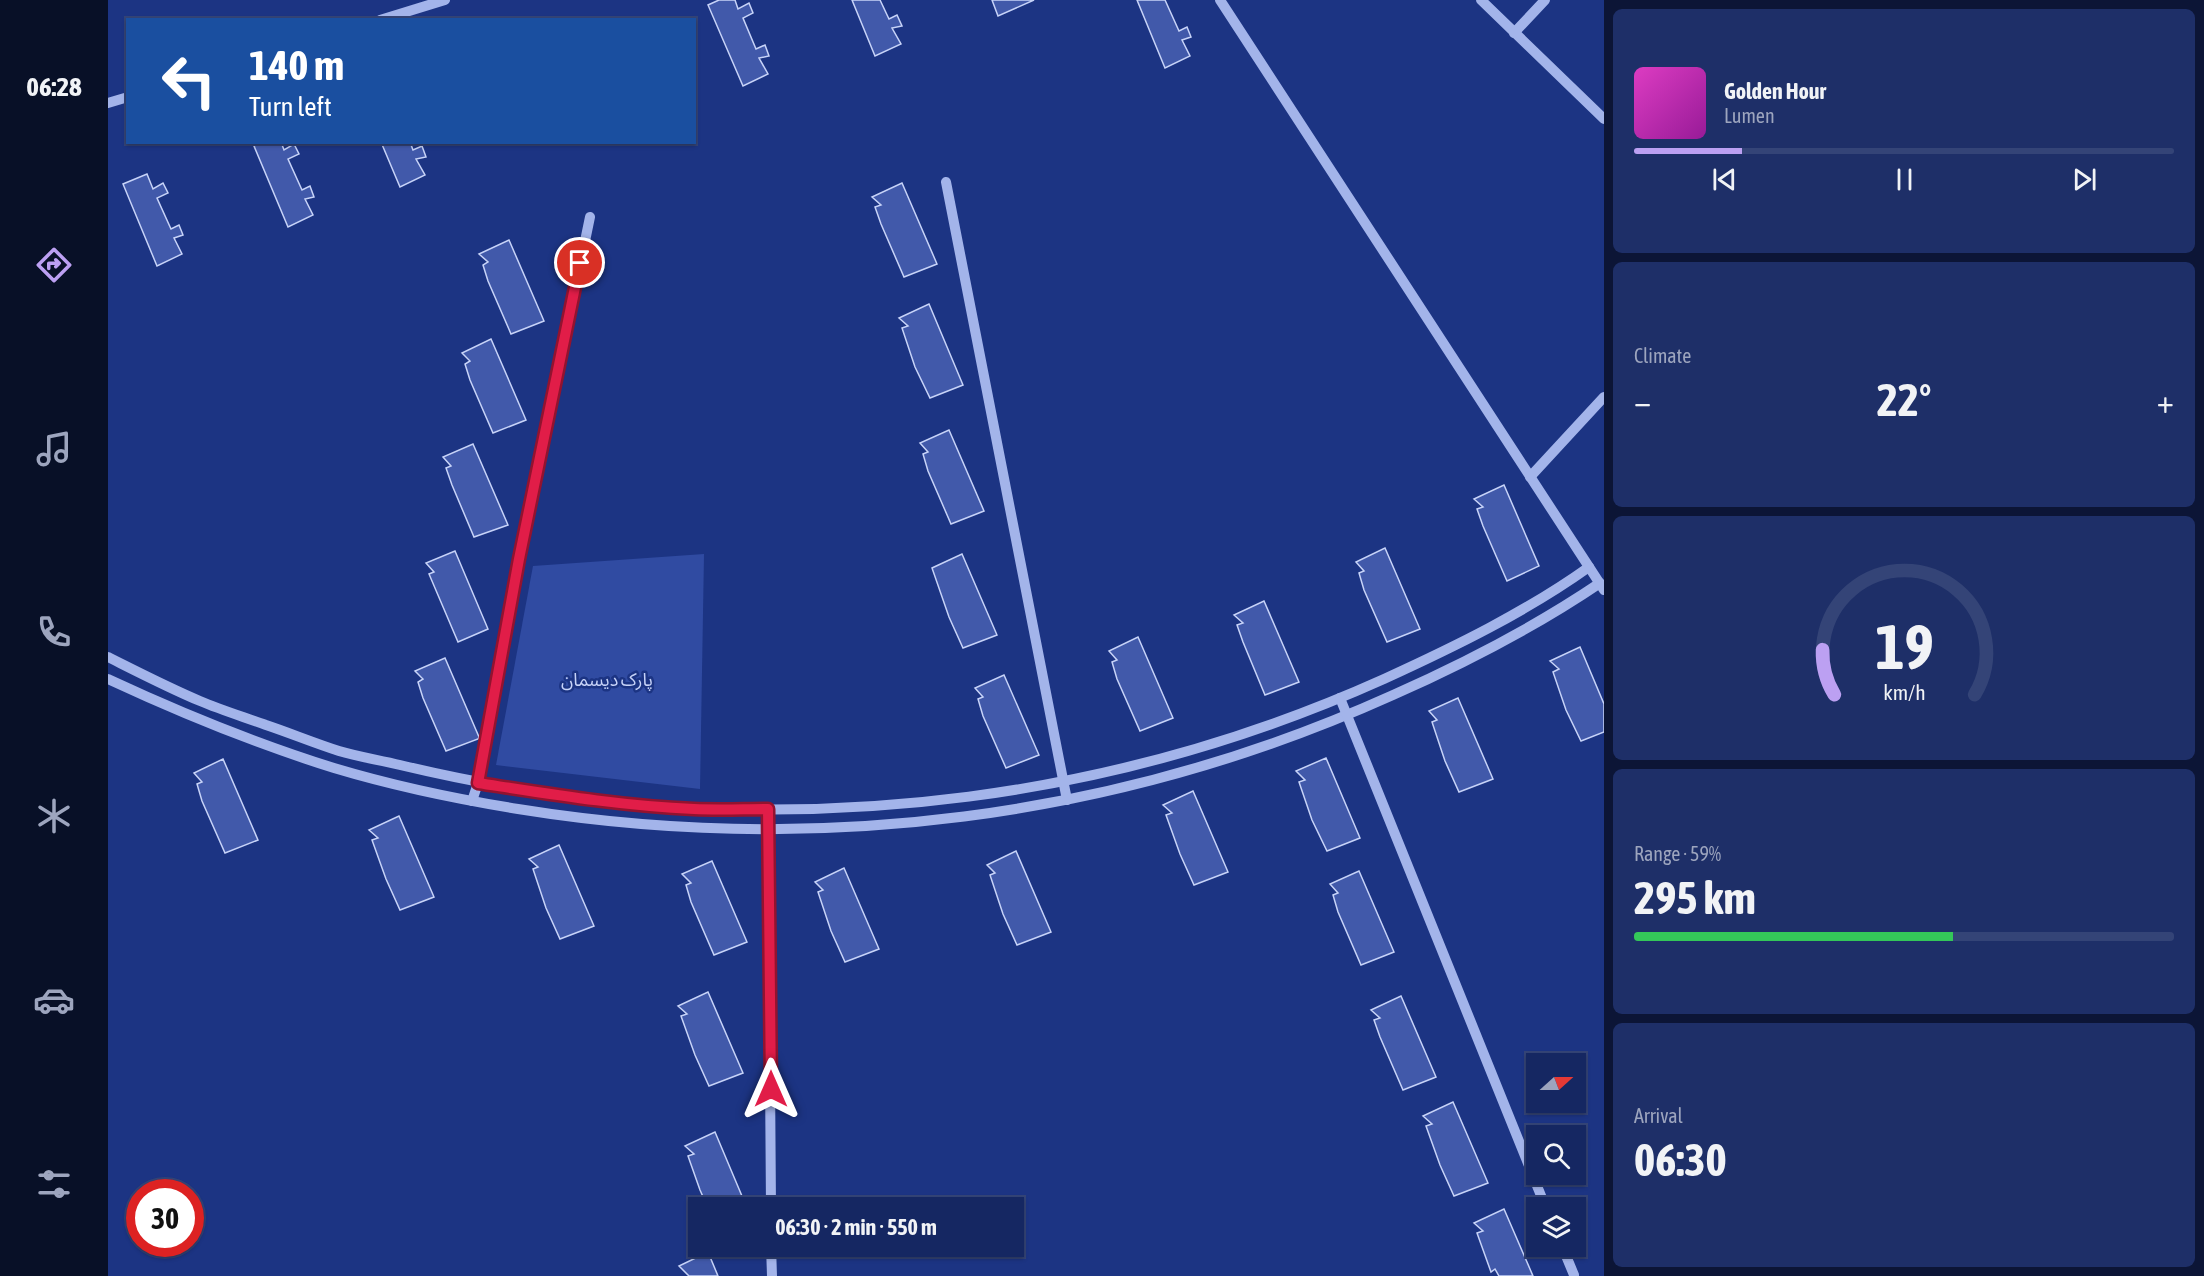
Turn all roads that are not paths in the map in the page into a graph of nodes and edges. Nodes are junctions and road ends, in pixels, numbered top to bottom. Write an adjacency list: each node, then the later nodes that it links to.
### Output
1 (446, 0): 5 (street)
2 (1220, 0): 13 (street)
3 (1481, 0): 6 (street)
4 (1545, 0): 6 (street)
5 (387, 18)
6 (1514, 33): 9 (street)
7 (126, 98): 8 (street)
8 (108, 103)
9 (1604, 119)
10 (946, 182): 20 (street)
11 (590, 217): 21 (street)
12 (1604, 398): 13 (street)
13 (1530, 477): 14 (street)
14 (1589, 567): 15 (street); 18 (street)
15 (1602, 586): 19 (street)
16 (108, 657): 21 (street)
17 (108, 679): 23 (street)
18 (1340, 698): 19 (street); 20 (street)
19 (1347, 716): 22 (street); 27 (street)
20 (1063, 782): 22 (street); 24 (street)
21 (478, 783): 23 (street); 24 (street)
22 (1067, 800): 25 (street)
23 (472, 801): 25 (street)
24 (768, 809): 25 (street)
25 (770, 830): 26 (street)
26 (771, 1197)
27 (1542, 1197)
28 (771, 1257): 31 (street)
29 (1567, 1257): 30 (street)
30 (1574, 1275)
31 (772, 1276)

